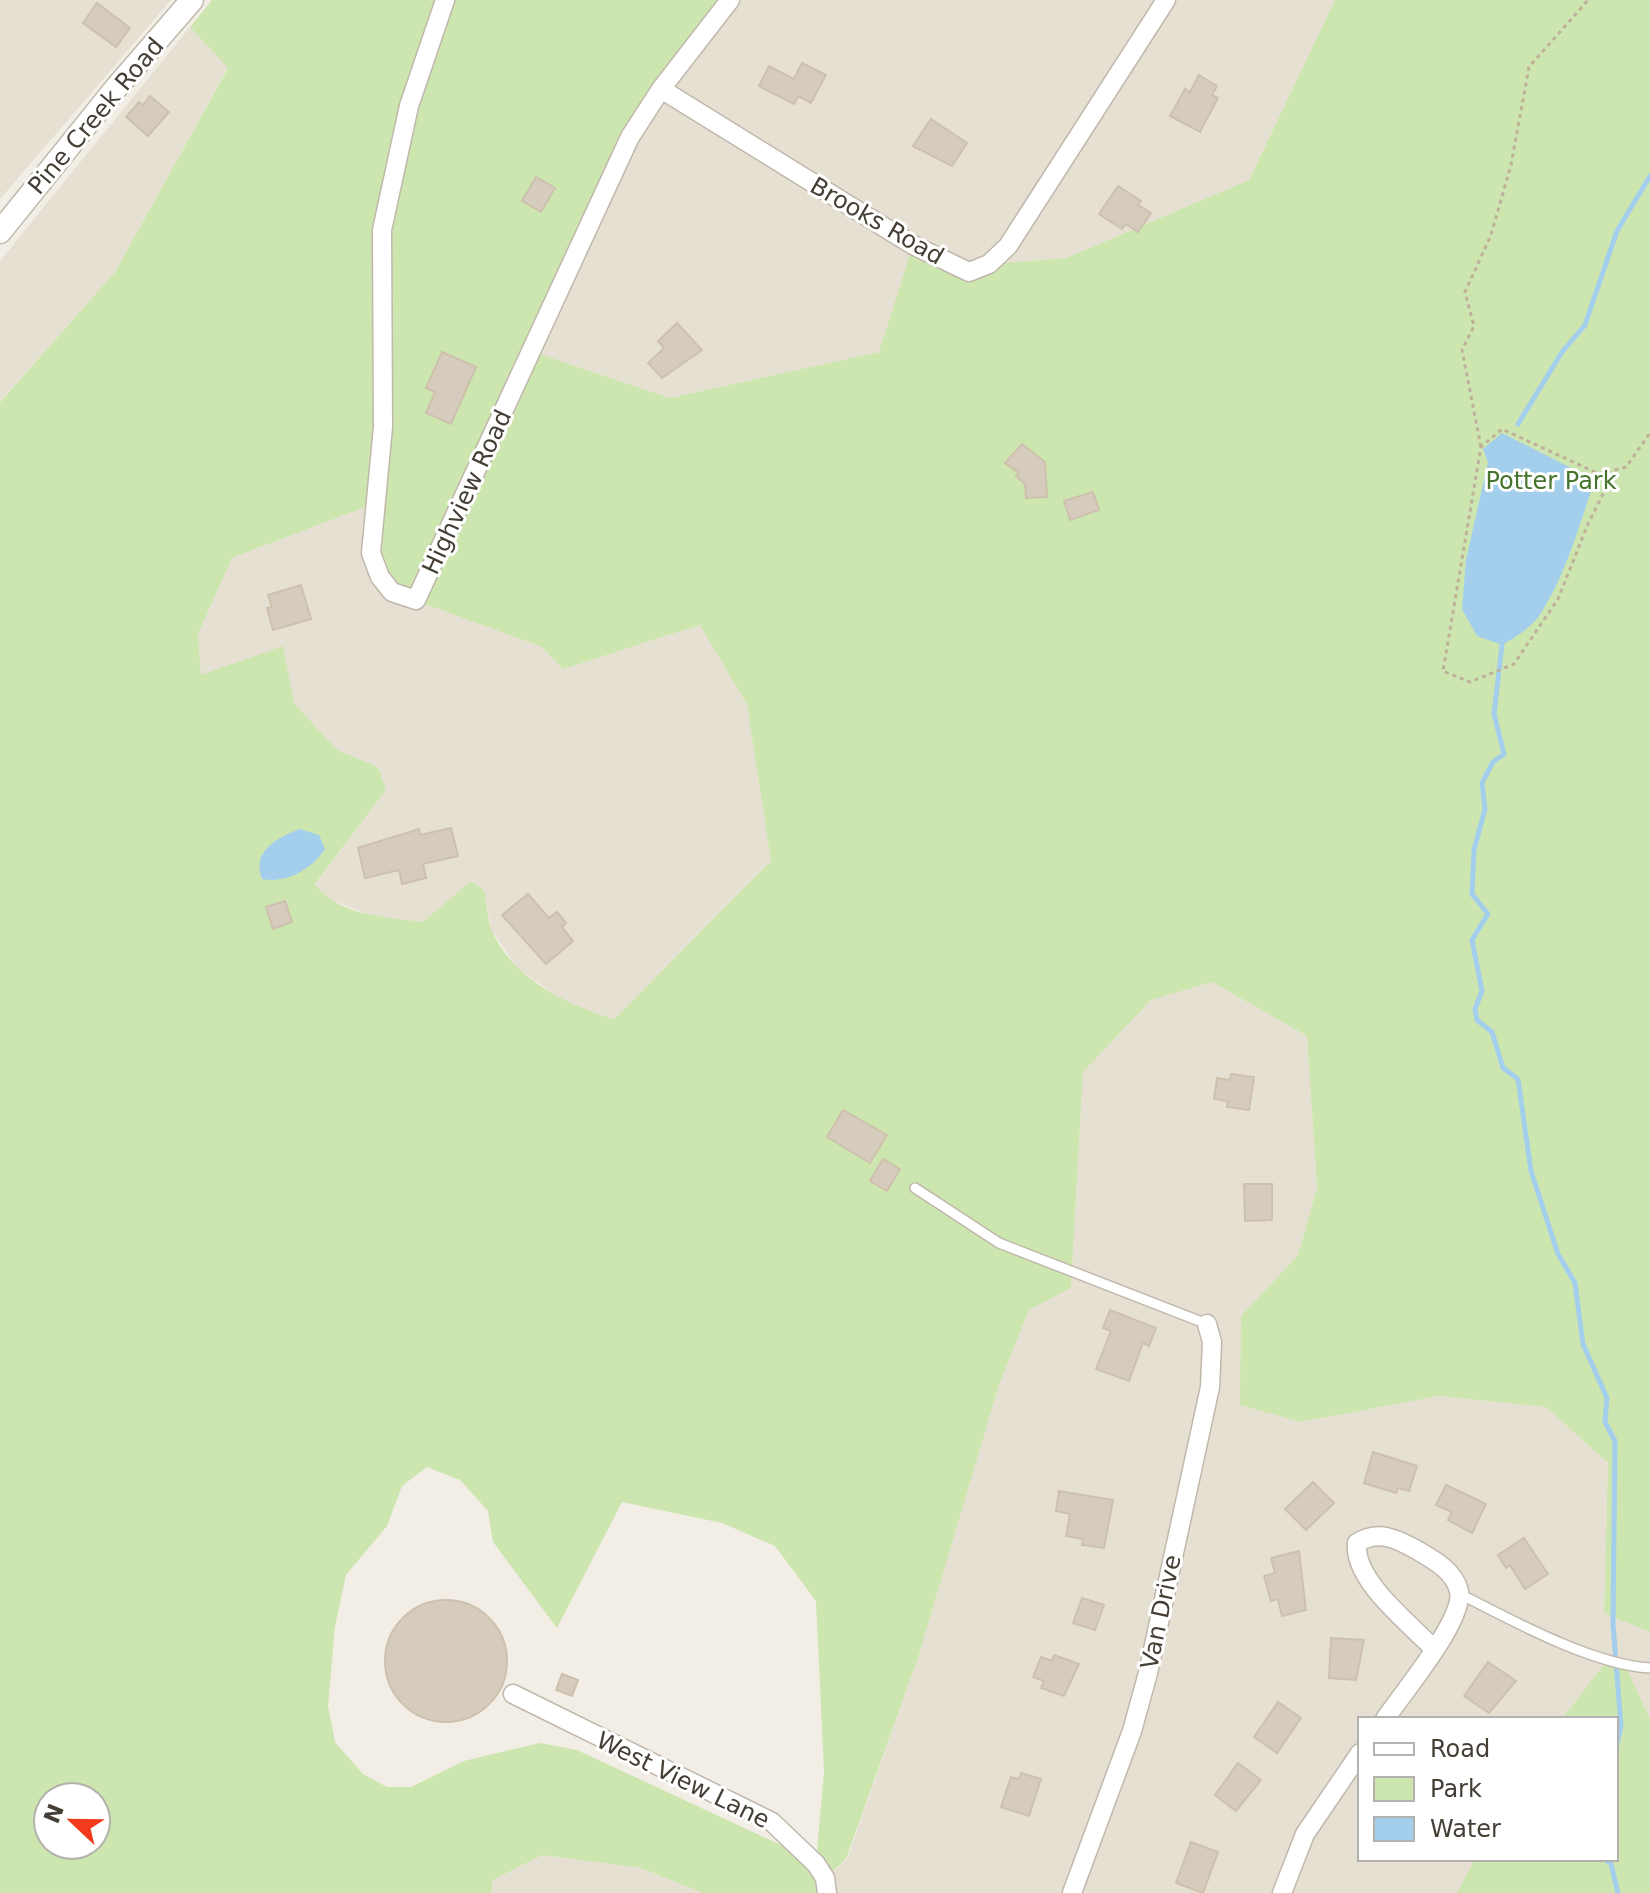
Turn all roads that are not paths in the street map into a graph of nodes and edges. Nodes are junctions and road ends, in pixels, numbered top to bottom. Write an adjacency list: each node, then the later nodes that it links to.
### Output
1 (192, 0): 6 (street, Pine Creek Road)
2 (445, 0): 5 (street, Highview Road)
3 (730, 0): 5 (street, Highview Road)
4 (1166, 0): 5 (street, Brooks Road)
5 (661, 89)
6 (0, 232)
7 (915, 1188): 8 (lane)
8 (1207, 1324): 16 (street, Van Drive)
9 (1460, 1594): 10 (street); 10 (street); 11 (lane)
10 (1434, 1649): 13 (street)
11 (1650, 1668)
12 (513, 1694): 15 (street, West View Lane)
13 (1386, 1717)
14 (1358, 1756): 17 (street)
15 (827, 1893)
16 (1072, 1893)
17 (1282, 1893)

